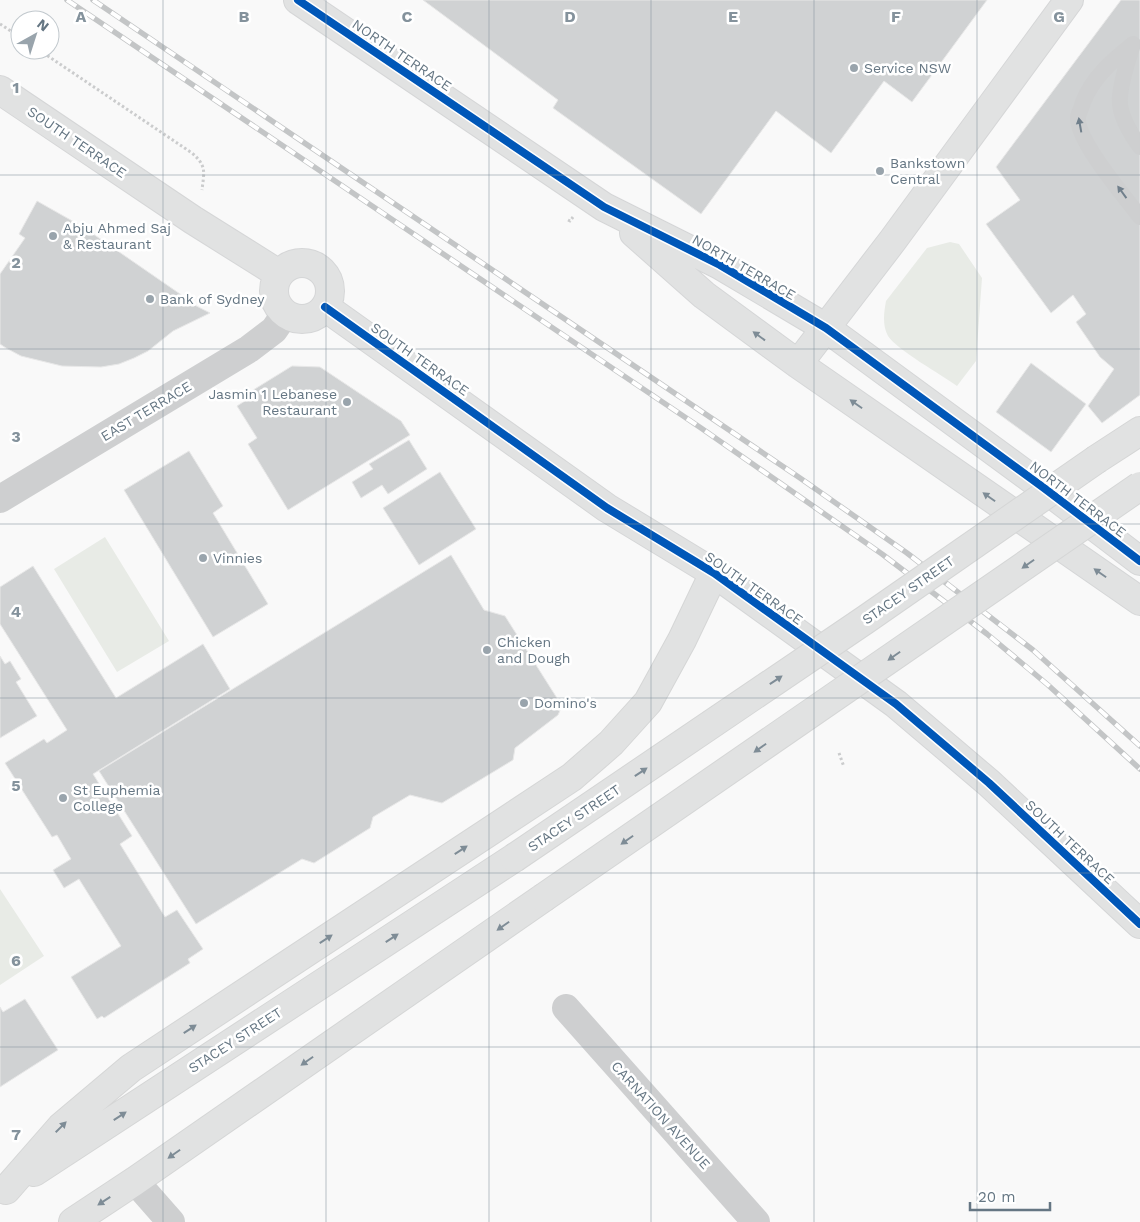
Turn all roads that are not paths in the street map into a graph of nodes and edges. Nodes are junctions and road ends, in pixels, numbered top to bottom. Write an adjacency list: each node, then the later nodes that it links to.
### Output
1 (298, 0): 5 (main road, NORTH TERRACE)
2 (1069, 0): 10 (main road)
3 (0, 90): 7 (main road, SOUTH TERRACE)
4 (1140, 147): 6 (lane, one-way to 4)
5 (604, 207): 10 (main road, NORTH TERRACE); 11 (main road, NORTH TERRACE, one-way to 5)
6 (1140, 217)
7 (280, 274): 8 (main road); 9 (main road)
8 (325, 307): 9 (main road); 16 (main road, SOUTH TERRACE)
9 (284, 314): 14 (street, EAST TERRACE)
10 (826, 328): 11 (main road); 15 (main road, NORTH TERRACE)
11 (798, 364): 17 (main road, NORTH TERRACE, one-way to 11)
12 (1140, 431): 21 (main road, STACEY STREET, one-way to 12, bridge)
13 (1140, 486): 20 (main road, one-way to 20, bridge)
14 (0, 499)
15 (1140, 561)
16 (714, 573): 18 (main road, SOUTH TERRACE); 21 (main road, one-way to 16)
17 (1140, 600)
18 (1140, 924)
19 (566, 1008): 24 (street, CARNATION AVENUE)
20 (136, 1181): 22 (main road, one-way to 22); 23 (street)
21 (3, 1192)
22 (73, 1222)
23 (171, 1222)
24 (756, 1222)

